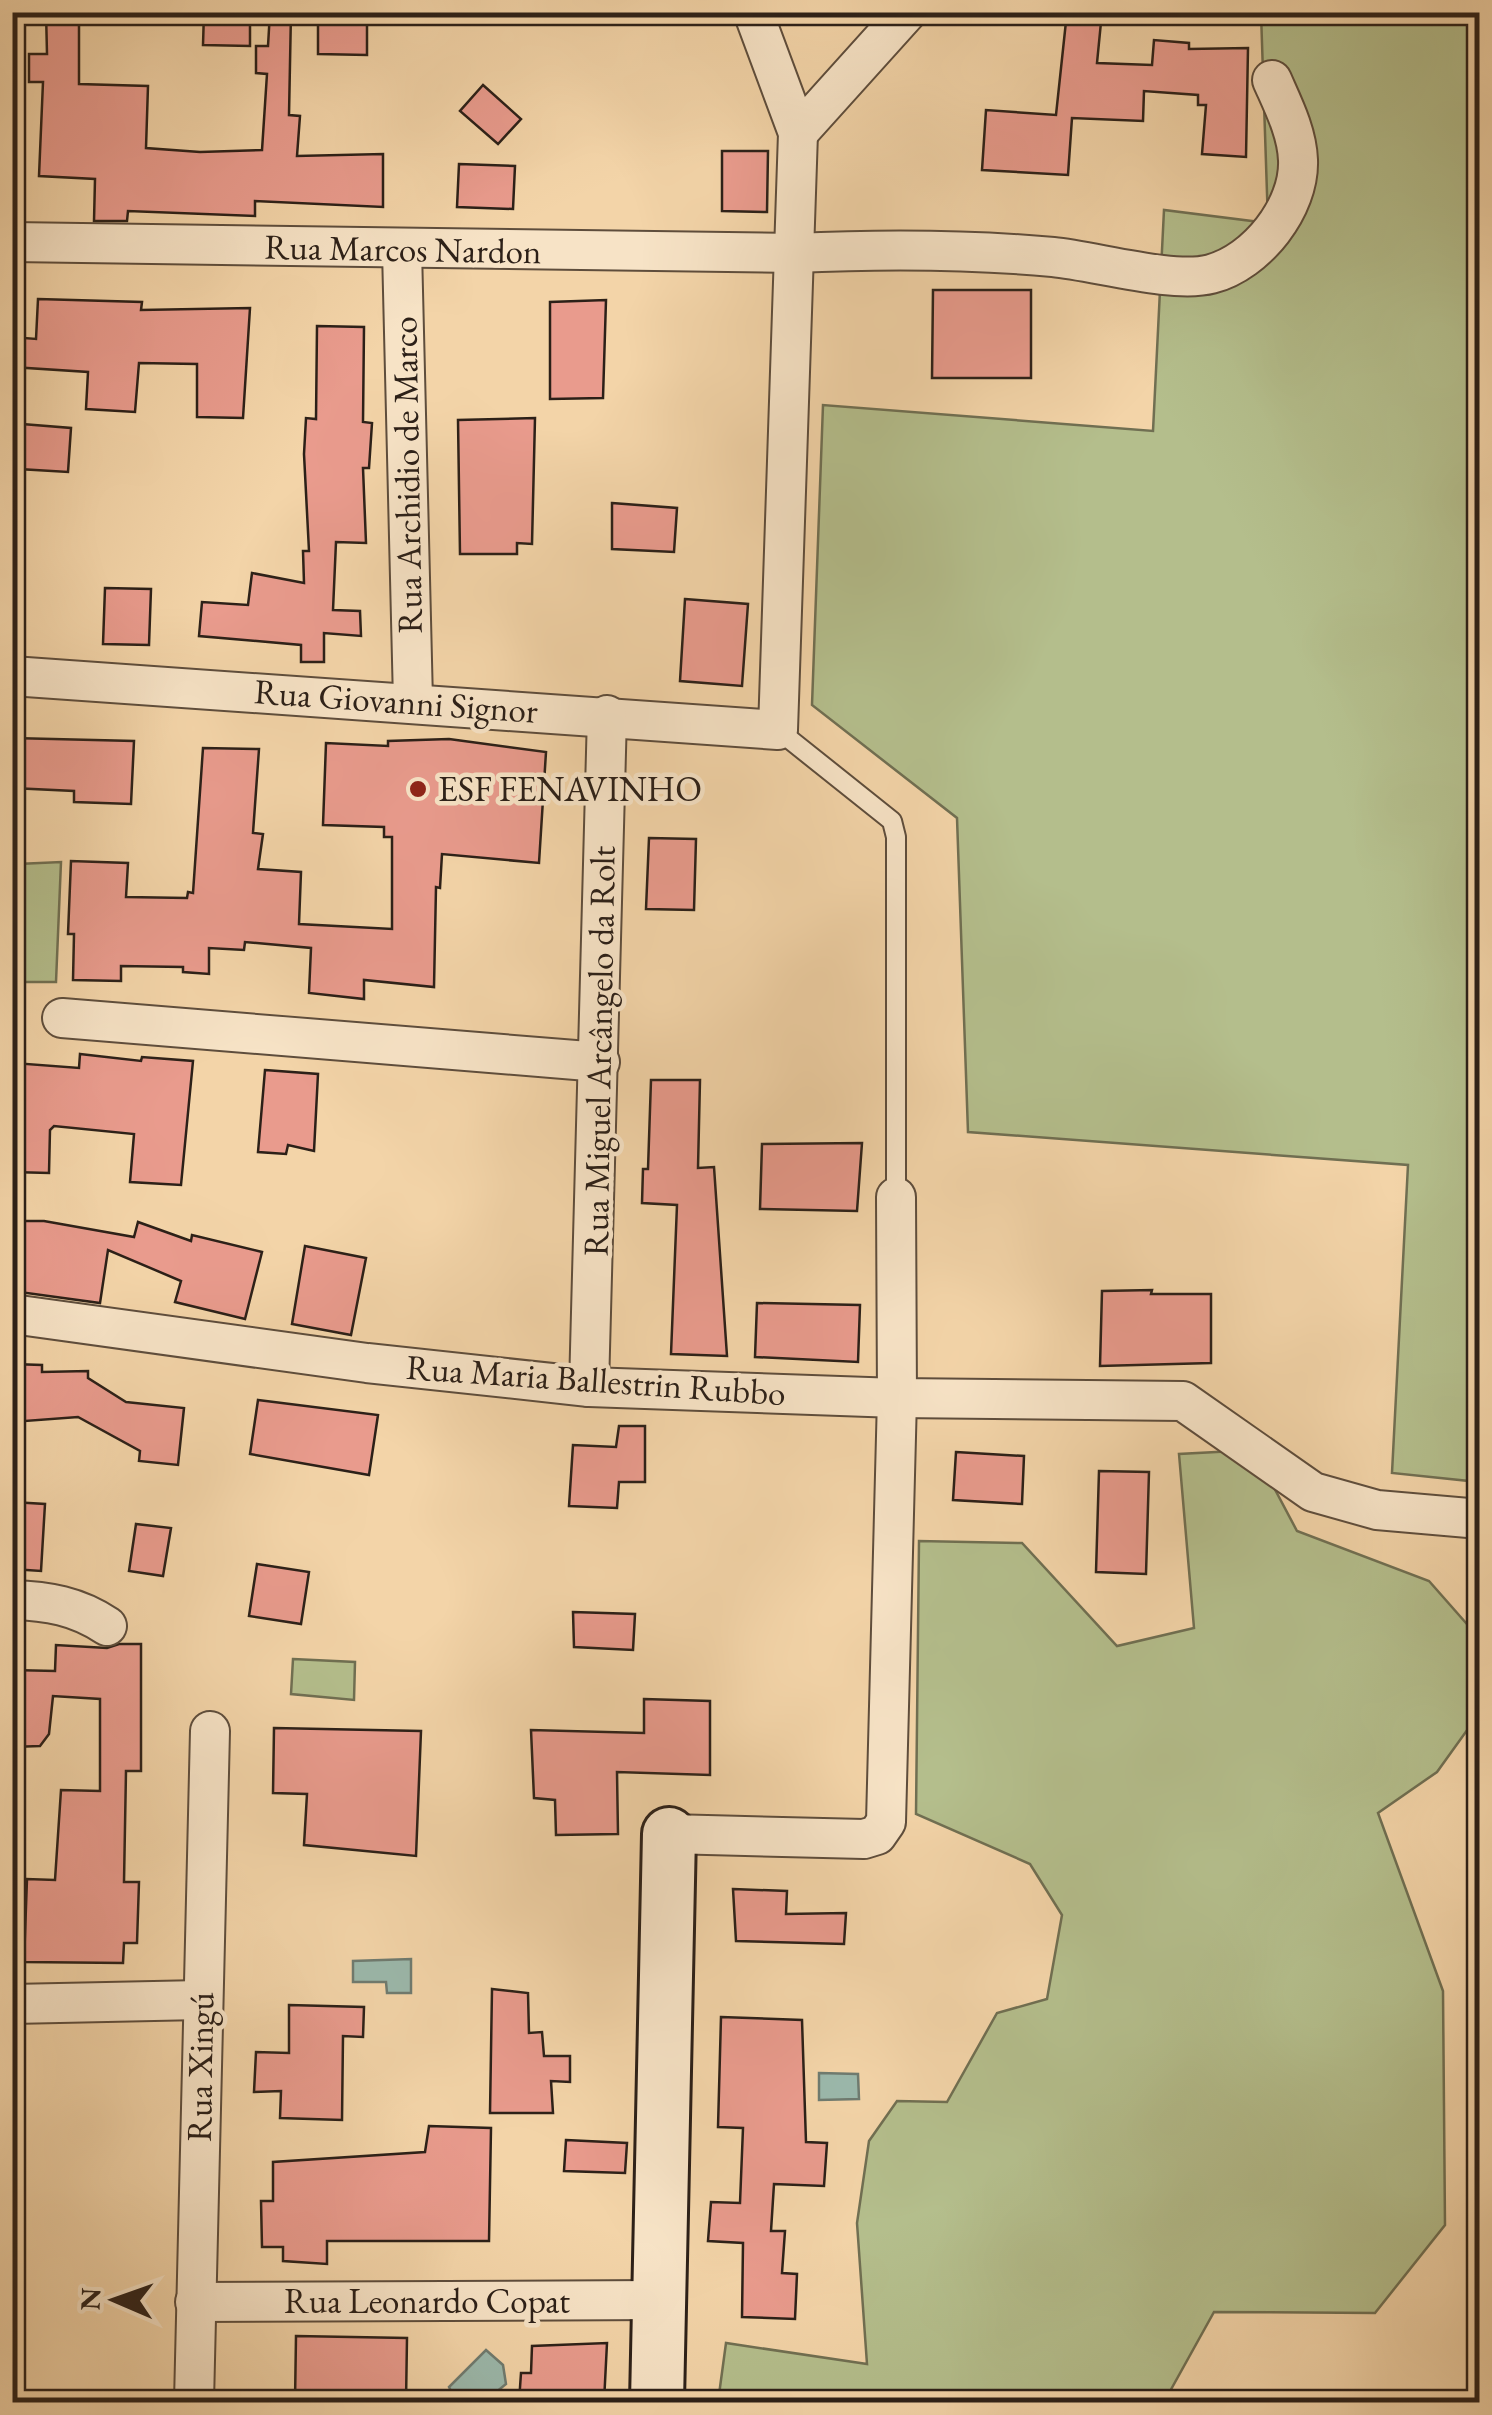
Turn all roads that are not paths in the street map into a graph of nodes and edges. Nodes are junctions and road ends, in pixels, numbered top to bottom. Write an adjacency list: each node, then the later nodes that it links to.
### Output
1 (752, 12): 4 (street)
2 (907, 12): 4 (street)
3 (1272, 80): 7 (street, Rua Marcos Nardon)
4 (798, 133): 7 (street)
5 (12, 242): 6 (street, Rua Marcos Nardon)
6 (402, 250): 7 (street, Rua Marcos Nardon); 9 (street, Rua Archidio de Marco)
7 (794, 253): 11 (street)
8 (12, 676): 9 (street, Rua Giovanni Signor)
9 (413, 701): 10 (street, Rua Giovanni Signor)
10 (607, 716): 11 (street, Rua Giovanni Signor); 13 (street, Rua Miguel Arcângelo da Rolt)
11 (778, 730): 14 (lane)
12 (62, 1018): 13 (street)
13 (600, 1062): 16 (street, Rua Miguel Arcângelo da Rolt)
14 (896, 1197): 17 (street)
15 (12, 1314): 16 (street, Rua Maria Ballestrin Rubbo)
16 (590, 1387): 17 (street, Rua Maria Ballestrin Rubbo)
17 (897, 1398): 18 (street, Rua Maria Ballestrin Rubbo); 22 (street)
18 (1480, 1519)
19 (12, 1600): 20 (street)
20 (107, 1626)
21 (210, 1730): 23 (street, Rua Xingú)
22 (669, 1834): 25 (street)
23 (201, 2000): 24 (street); 26 (street, Rua Xingú)
24 (12, 2004)
25 (658, 2300): 26 (street, Rua Leonardo Copat); 28 (street)
26 (195, 2302): 27 (street, Rua Xingú)
27 (194, 2402)
28 (657, 2402)

